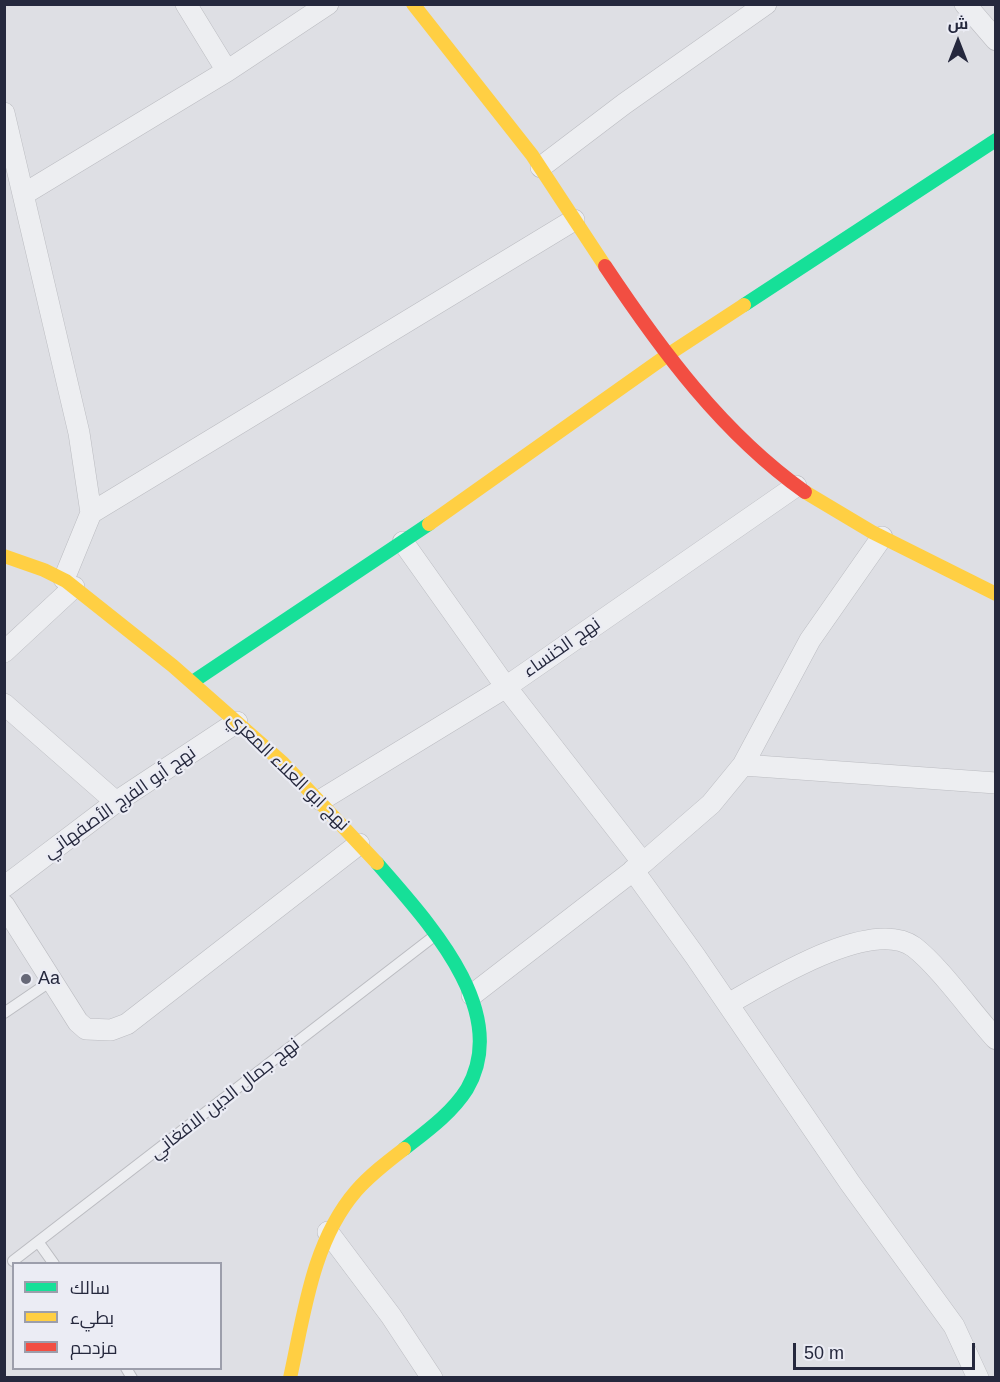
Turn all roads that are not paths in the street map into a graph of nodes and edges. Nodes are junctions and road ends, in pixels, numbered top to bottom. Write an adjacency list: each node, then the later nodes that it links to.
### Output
1 (186, 4): 7 (street)
2 (328, 4): 7 (street)
3 (413, 4): 10 (street)
4 (766, 4): 10 (street)
5 (965, 4): 6 (street)
6 (996, 40)
7 (227, 71): 11 (street)
8 (4, 113): 11 (street)
9 (996, 140): 13 (street)
10 (541, 167): 12 (street)
11 (24, 194): 15 (street)
12 (574, 220): 13 (street); 15 (street)
13 (669, 354): 14 (street); 17 (street)
14 (796, 486): 16 (street); 23 (street, نهج الخنساء)
15 (91, 513): 19 (street)
16 (882, 537): 20 (street); 26 (street)
17 (403, 542): 22 (street); 23 (street)
18 (4, 556): 19 (street, نهج ابو العلاء المعري)
19 (69, 583): 21 (street); 22 (street, نهج ابو العلاء المعري)
20 (996, 594)
21 (4, 652)
22 (194, 681): 25 (street, نهج ابو العلاء المعري)
23 (506, 687): 28 (street, نهج الخنساء); 31 (street)
24 (4, 704): 29 (street)
25 (237, 722): 28 (street, نهج ابو العلاء المعري); 29 (street, نهج أبو الفرج الأصفهاني)
26 (743, 765): 27 (street); 31 (street)
27 (996, 783)
28 (321, 800): 30 (street, نهج ابو العلاء المعري)
29 (116, 802): 32 (street, نهج أبو الفرج الأصفهاني)
30 (359, 844): 34 (street, نهج ابو العلاء المعري); 35 (street)
31 (638, 867): 36 (street); 37 (street)
32 (4, 887)
33 (4, 905): 35 (street)
34 (435, 936): 36 (street, نهج ابو العلاء المعري); 41 (lane, نهج جمال الدين الافغاني)
35 (51, 981): 38 (lane)
36 (472, 996): 40 (street, نهج ابو العلاء المعري)
37 (728, 1004): 39 (street); 46 (street)
38 (4, 1013)
39 (996, 1039)
40 (328, 1232): 44 (street, نهج ابو العلاء المعري); 45 (street)
41 (39, 1243): 42 (lane, نهج جمال الدين الافغاني); 43 (lane)
42 (13, 1261)
43 (53, 1262)
44 (290, 1377)
45 (432, 1377)
46 (978, 1377)

